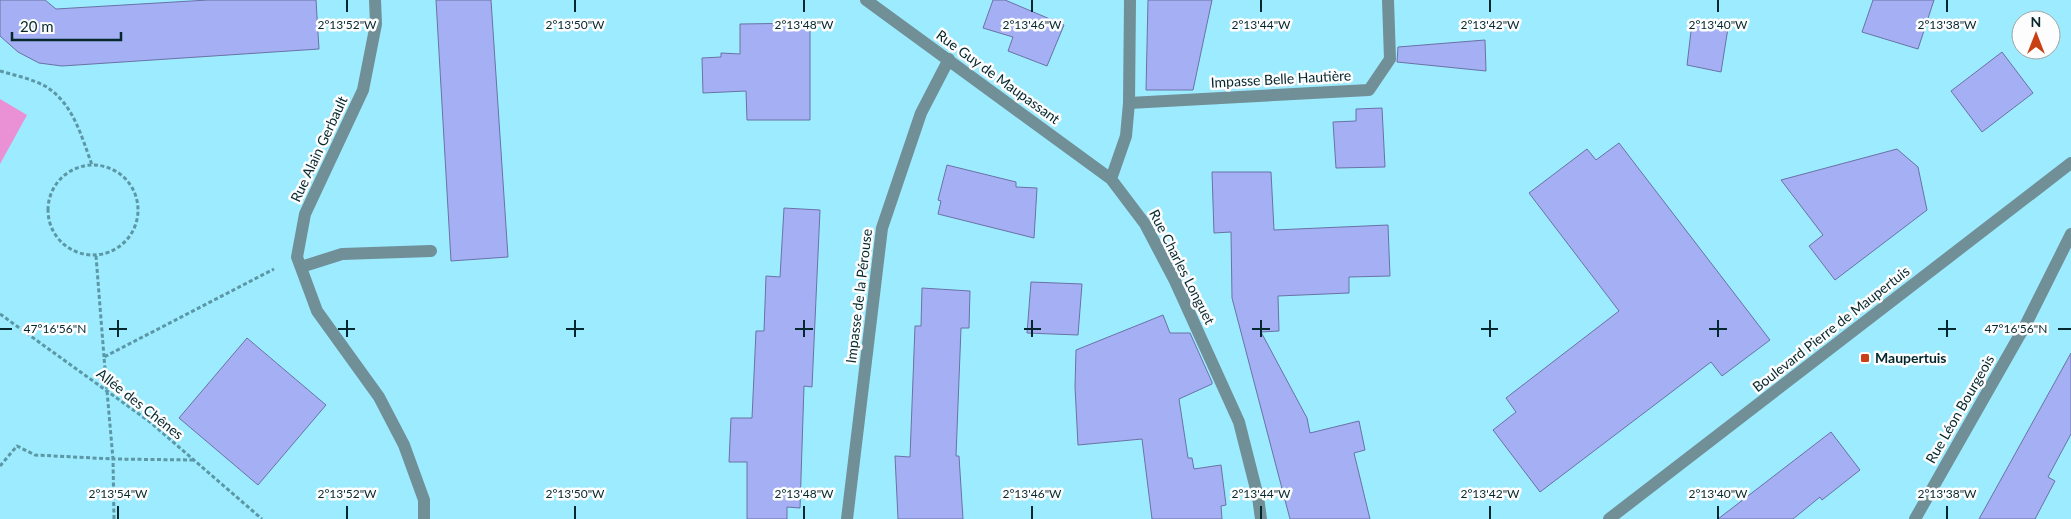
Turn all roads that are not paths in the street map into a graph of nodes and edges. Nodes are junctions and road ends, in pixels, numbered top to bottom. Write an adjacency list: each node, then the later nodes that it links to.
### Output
1 (375, 0): 11 (street, Rue Alain Gerbault)
2 (866, 0): 5 (street, Rue Guy de Maupassant)
3 (1130, 0): 6 (street)
4 (1388, 0): 6 (street, Impasse Belle Hautière)
5 (949, 59): 8 (street, Rue Guy de Maupassant); 13 (street, Impasse de la Pérouse)
6 (1129, 103): 8 (street)
7 (2070, 166): 15 (street, Boulevard Pierre de Maupertuis)
8 (1111, 179): 14 (street, Rue Charles Longuet)
9 (2071, 234): 16 (street, Rue Léon Bourgeois)
10 (431, 251): 11 (street)
11 (299, 262): 12 (street)
12 (424, 519)
13 (847, 519)
14 (1261, 519)
15 (1609, 519)
16 (1915, 519)

